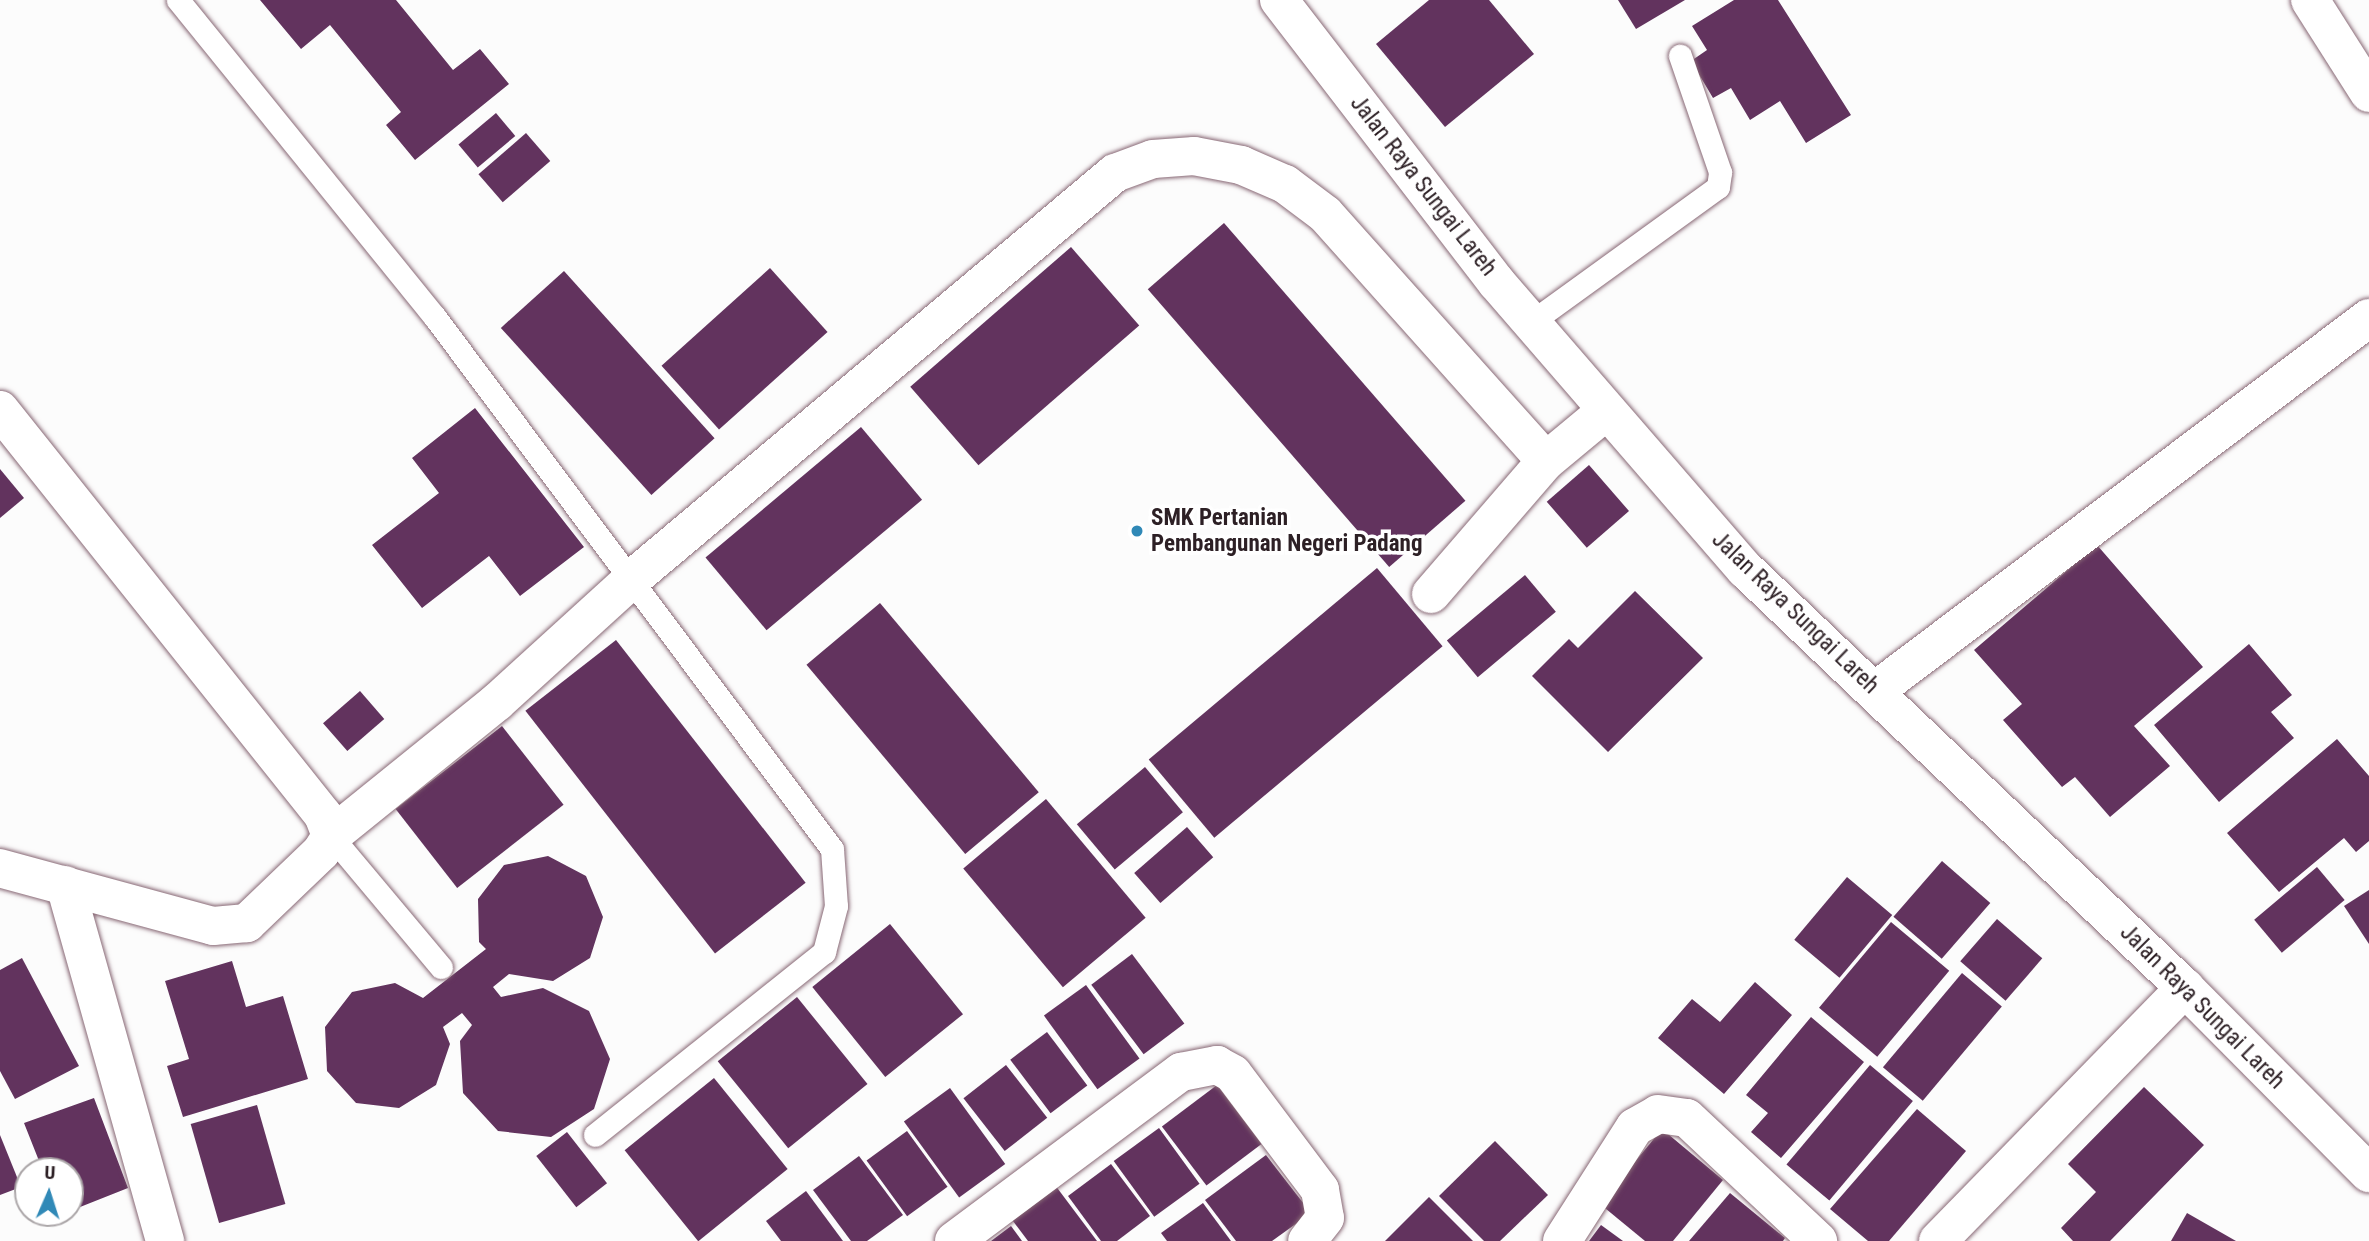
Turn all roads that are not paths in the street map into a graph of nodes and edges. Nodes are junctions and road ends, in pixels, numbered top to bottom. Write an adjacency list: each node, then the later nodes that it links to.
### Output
1 (177, 0): 11 (lane)
2 (1279, 0): 7 (street, Jalan Raya Sungai Lareh)
3 (2310, 0): 5 (street)
4 (1680, 56): 7 (lane)
5 (2369, 93)
6 (2369, 318): 13 (street)
7 (1530, 323): 9 (street, Jalan Raya Sungai Lareh)
8 (0, 410): 14 (street)
9 (1605, 412): 10 (street); 13 (street, Jalan Raya Sungai Lareh)
10 (1546, 461): 11 (street); 12 (street)
11 (632, 579): 14 (street); 19 (lane)
12 (1431, 594)
13 (1875, 691): 18 (street, Jalan Raya Sungai Lareh)
14 (331, 836): 16 (street); 17 (lane)
15 (0, 867): 16 (street)
16 (65, 885): 21 (street)
17 (440, 967)
18 (2185, 988): 20 (street, Jalan Raya Sungai Lareh); 26 (street)
19 (595, 1135)
20 (2369, 1173)
21 (165, 1241)
22 (954, 1241): 23 (street)
23 (1307, 1241)
24 (1562, 1241): 25 (street)
25 (1818, 1241)
26 (1938, 1241)

